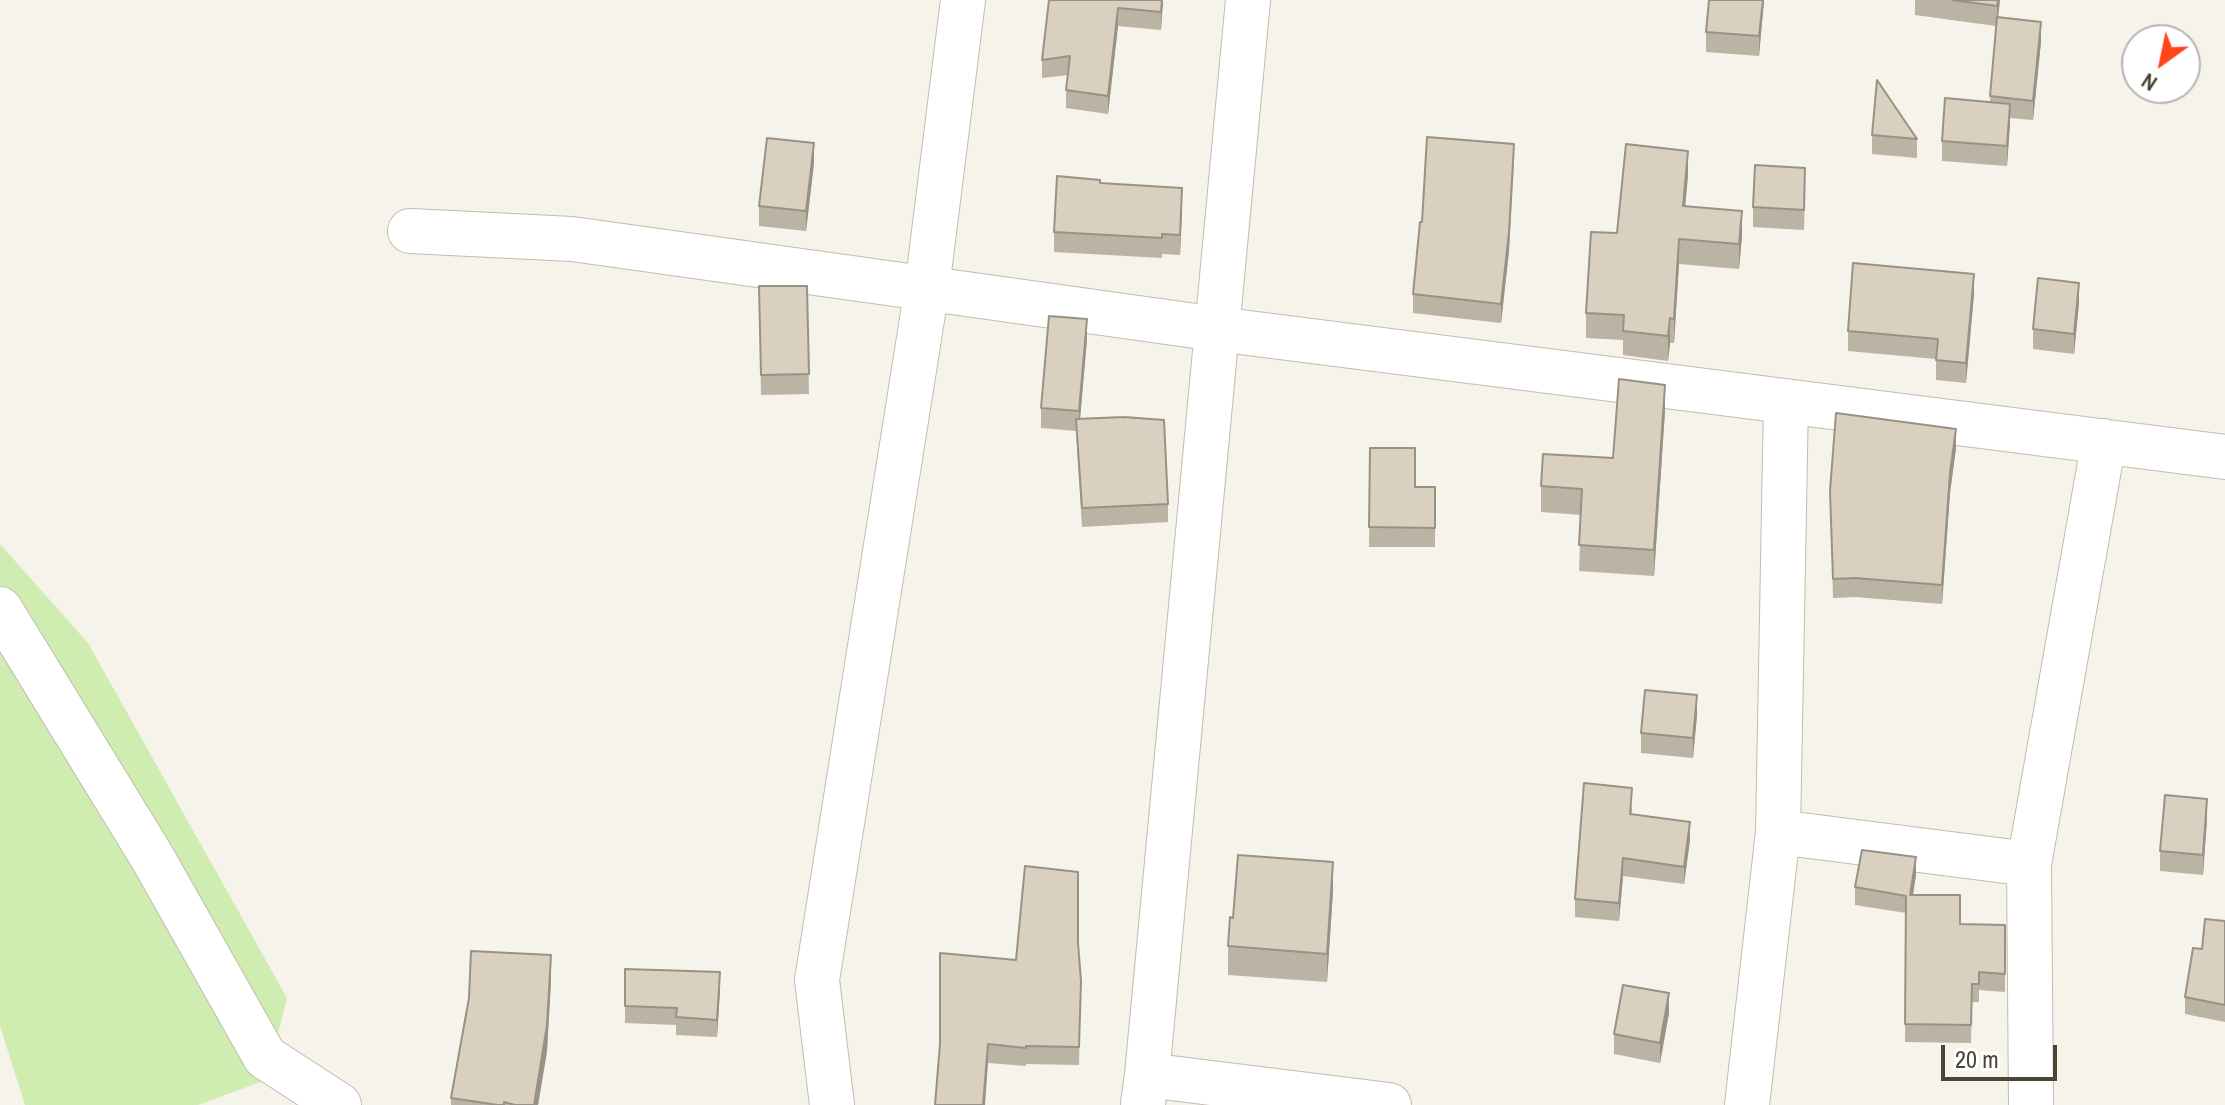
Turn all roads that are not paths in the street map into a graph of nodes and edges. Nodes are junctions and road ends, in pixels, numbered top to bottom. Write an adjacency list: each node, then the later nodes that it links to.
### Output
1 (963, 0): 4 (street)
2 (1248, 0): 5 (street)
3 (410, 231): 4 (street)
4 (927, 288): 5 (street); 14 (street)
5 (1217, 329): 6 (street); 12 (street)
6 (1786, 401): 7 (street); 10 (street)
7 (2104, 441): 8 (street); 11 (street)
8 (2225, 457)
9 (0, 609): 13 (street)
10 (1778, 832): 11 (street); 16 (street)
11 (2029, 864): 17 (street)
12 (1145, 1090): 15 (street)
13 (339, 1105)
14 (832, 1105)
15 (1389, 1105)
16 (1747, 1105)
17 (2031, 1105)

